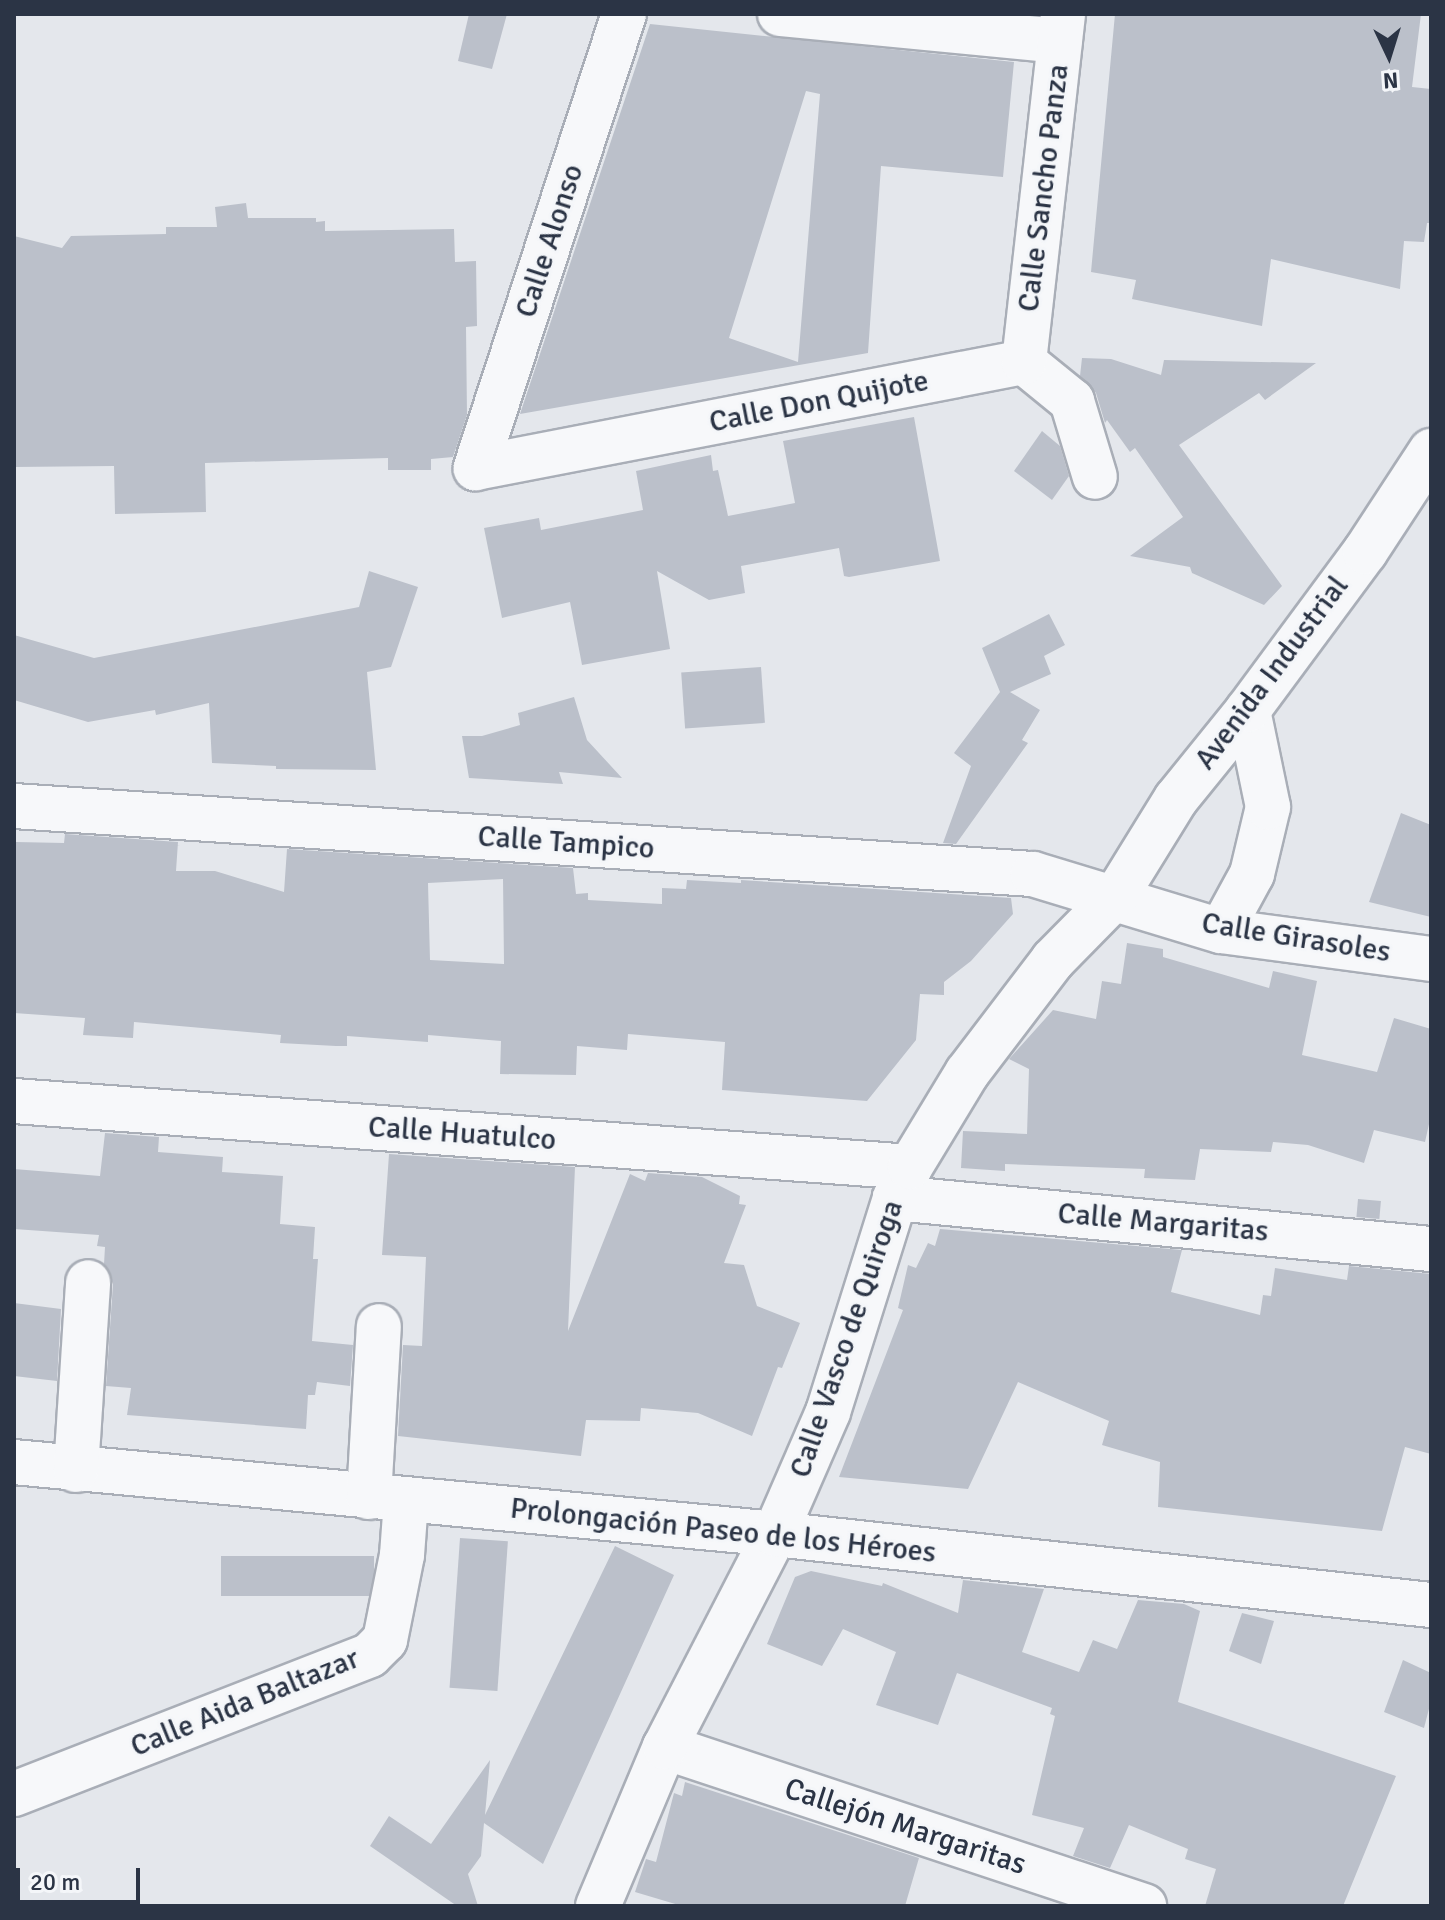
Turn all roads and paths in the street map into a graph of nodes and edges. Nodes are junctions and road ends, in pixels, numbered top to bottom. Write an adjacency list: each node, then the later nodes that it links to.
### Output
1 (624, 14): 6 (street, Calle Alonso)
2 (780, 14): 3 (street)
3 (1062, 27): 4 (street, Calle Sancho Panza)
4 (1024, 362): 6 (street, Calle Don Quijote); 7 (street)
5 (1427, 464): 8 (street, Avenida Industrial)
6 (476, 468)
7 (1095, 477)
8 (1248, 710): 10 (street, Avenida Industrial); 11 (street)
9 (14, 806): 10 (street, Calle Tampico)
10 (1116, 896): 11 (street, Calle Girasoles); 14 (street, Calle Vasco de Quiroga)
11 (1221, 931): 12 (street, Calle Girasoles)
12 (1431, 959)
13 (14, 1101): 14 (street, Calle Huatulco)
14 (903, 1182): 15 (street, Calle Margaritas); 21 (street, Calle Vasco de Quiroga)
15 (1431, 1249)
16 (88, 1282): 19 (street)
17 (379, 1326): 20 (street, Calle Aida Baltazar)
18 (14, 1462): 19 (street, Prolongación Paseo de los Héroes)
19 (76, 1470): 20 (street, Prolongación Paseo de los Héroes)
20 (388, 1498): 21 (street, Prolongación Paseo de los Héroes); 24 (street, Calle Aida Baltazar)
21 (775, 1534): 22 (street, Prolongación Paseo de los Héroes); 23 (street, Calle Vasco de Quiroga)
22 (1431, 1605)
23 (665, 1747): 25 (street, Calle Vasco de Quiroga); 26 (street, Callejón Margaritas)
24 (14, 1794)
25 (598, 1906)
26 (1144, 1906)

